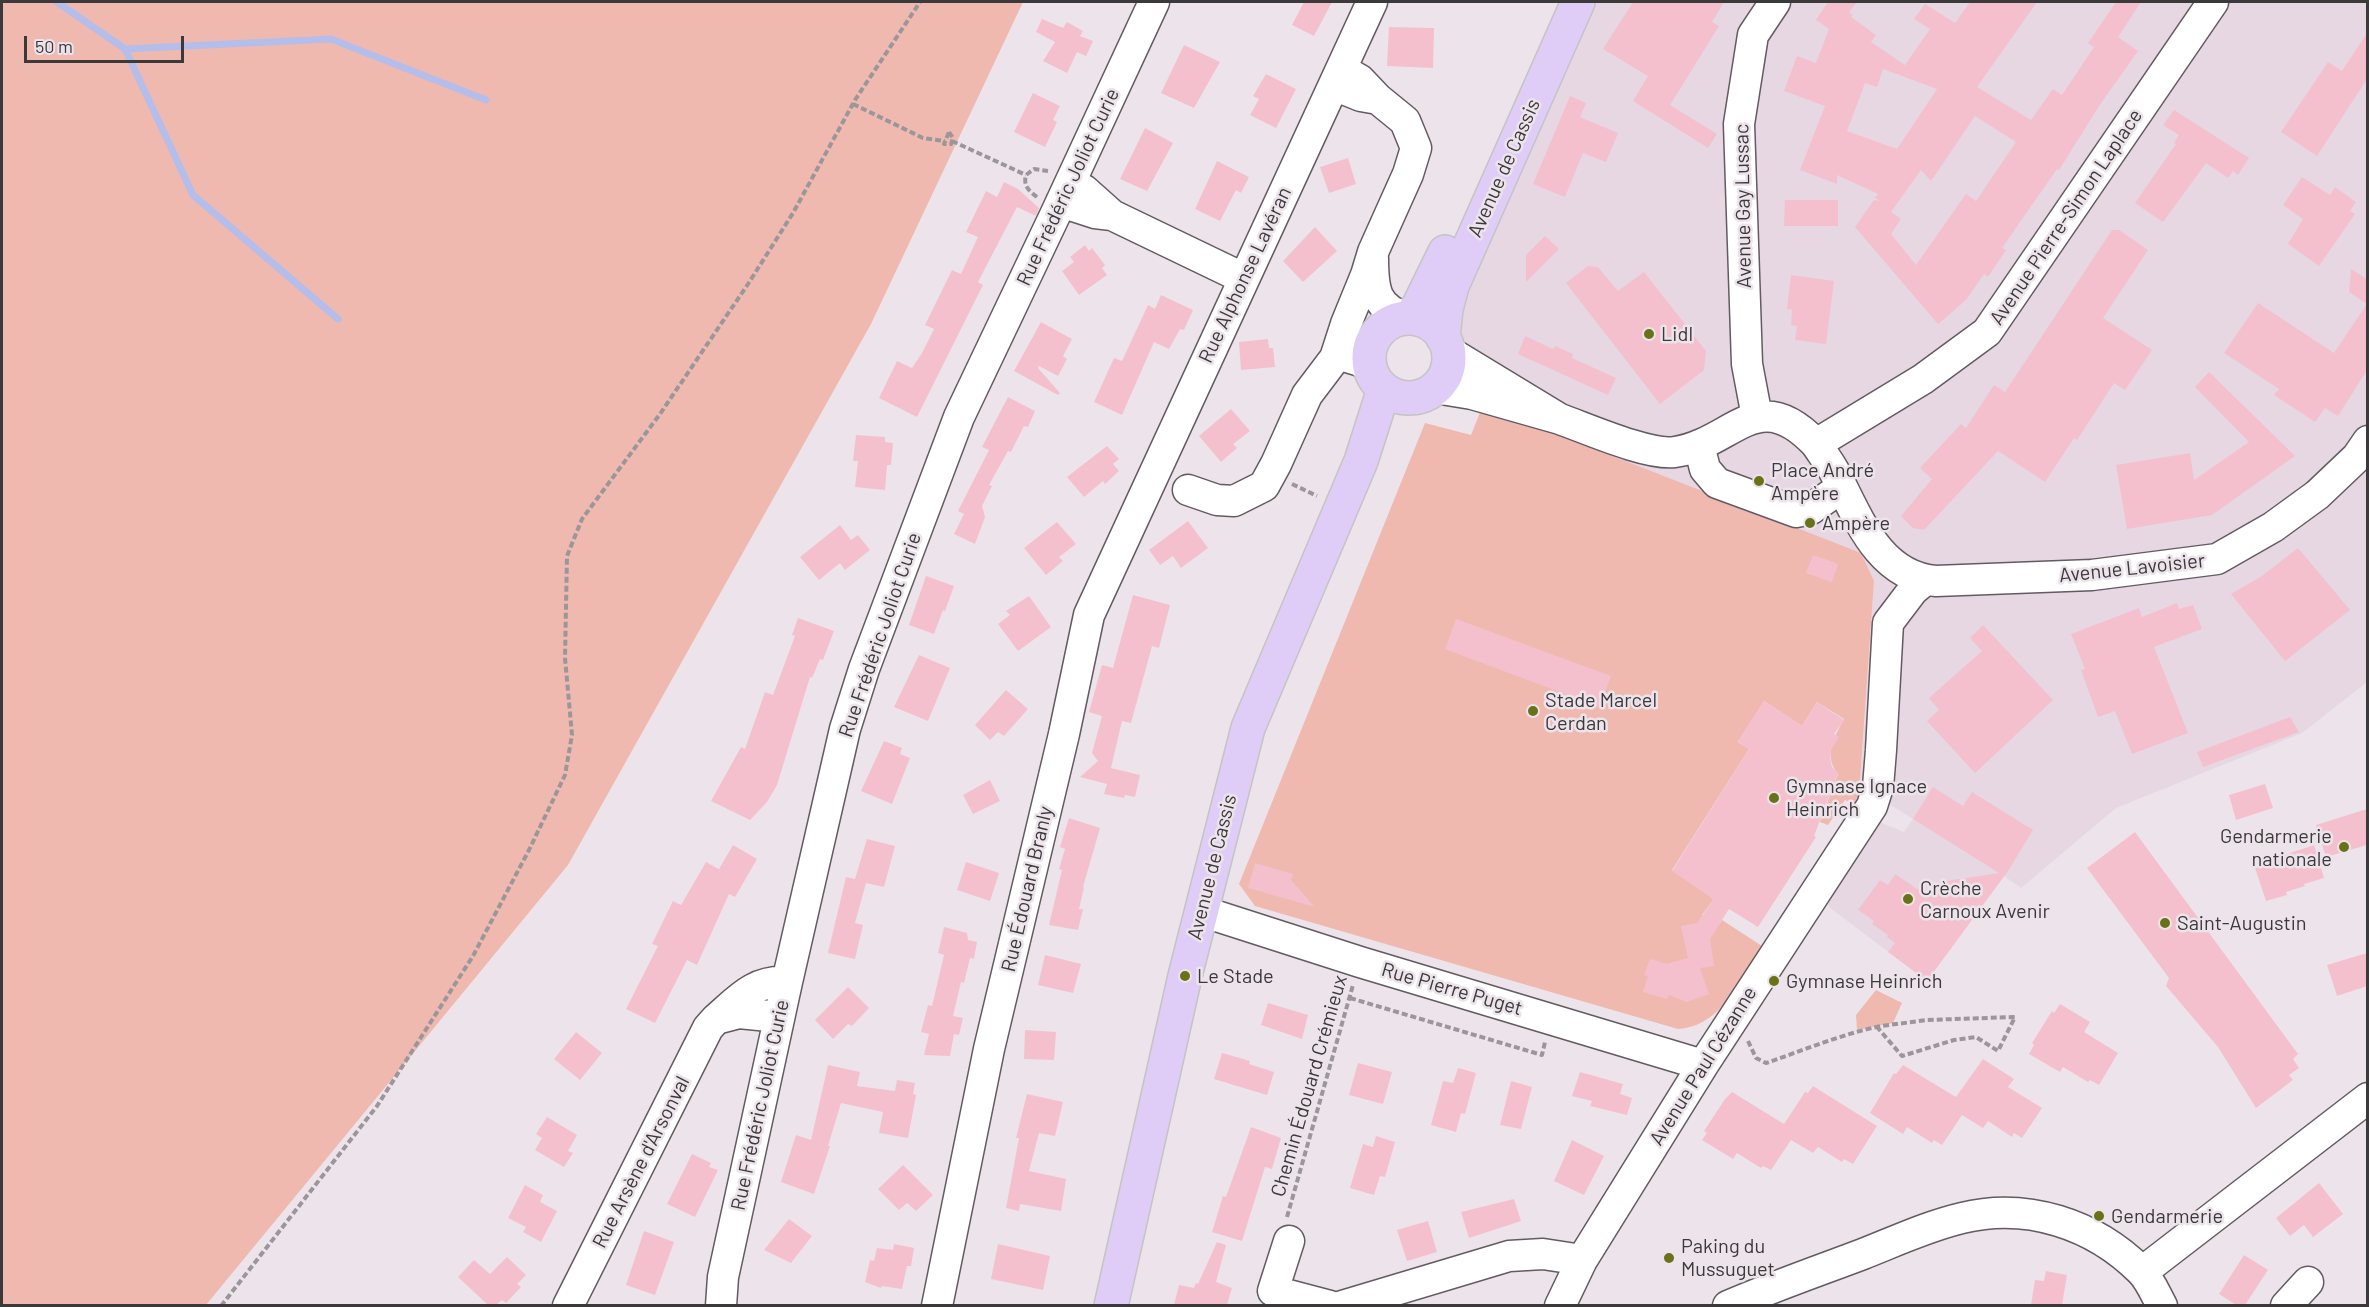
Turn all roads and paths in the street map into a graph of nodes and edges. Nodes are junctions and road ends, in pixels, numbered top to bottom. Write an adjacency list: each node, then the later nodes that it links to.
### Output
1 (920, 2): 9 (path)
2 (1154, 2): 13 (street, Rue Frédéric Joliot Curie)
3 (1372, 2): 8 (street, Rue Alphonse Lavéran)
4 (1557, 2): 16 (main road, Avenue de Cassis)
5 (1578, 2): 18 (main road, Avenue de Cassis)
6 (1775, 2): 22 (street, Avenue Gay Lussac)
7 (2213, 2): 25 (street, Avenue Pierre-Simon Laplace)
8 (1338, 77): 14 (street); 15 (street, Rue Alphonse Lavéran)
9 (853, 104): 10 (path); 52 (path)
10 (945, 141): 11 (path); 11 (path)
11 (952, 141): 12 (path)
12 (1026, 176)
13 (1066, 193): 15 (street); 37 (street, Rue Frédéric Joliot Curie)
14 (1373, 252): 16 (street); 17 (street)
15 (1243, 278): 28 (street, Rue Alphonse Lavéran)
16 (1396, 314): 17 (street); 18 (main road); 20 (main road, Avenue de Cassis)
17 (1346, 324): 19 (street)
18 (1446, 344): 21 (main road, Avenue de Cassis); 23 (street)
19 (1337, 354): 20 (street); 28 (street)
20 (1377, 378): 21 (main road); 27 (main road, Avenue de Cassis)
21 (1428, 392): 23 (street); 27 (main road, Avenue de Cassis)
22 (1757, 417): 25 (street); 26 (street)
23 (1560, 419): 26 (street)
24 (2367, 441): 33 (street, Avenue Lavoisier)
25 (1816, 444): 30 (street)
26 (1699, 445): 30 (street)
27 (1361, 461): 35 (main road, Avenue de Cassis)
28 (1153, 474): 51 (street, Rue Édouard Branly)
29 (1282, 480): 31 (path)
30 (1842, 487): 32 (street)
31 (1318, 497)
32 (1884, 558): 33 (street); 34 (street, Avenue Paul Cézanne)
33 (1925, 580): 34 (street)
34 (1888, 623): 44 (street, Avenue Paul Cézanne)
35 (1202, 911): 36 (street, Rue Pierre Puget); 50 (main road, Avenue de Cassis)
36 (1360, 962): 38 (path, Chemin Édouard Crémieux); 40 (street, Rue Pierre Puget)
37 (787, 982): 39 (street, Rue Frédéric Joliot Curie); 41 (street, Rue Arsène d'Arsonval)
38 (1350, 998): 40 (path); 46 (path, Chemin Édouard Crémieux)
39 (780, 1017): 41 (street); 54 (street, Rue Frédéric Joliot Curie)
40 (1552, 1018): 44 (street, Rue Pierre Puget)
41 (716, 1019): 53 (street, Rue Arsène d'Arsonval)
42 (1877, 1027): 42 (path); 43 (path)
43 (1747, 1040)
44 (1703, 1065): 47 (street, Avenue Paul Cézanne)
45 (2367, 1098): 48 (street)
46 (1288, 1229): 55 (street)
47 (1582, 1260): 56 (street); 57 (street, Avenue Paul Cézanne)
48 (2142, 1272): 58 (street); 59 (street)
49 (2308, 1282): 60 (street)
50 (1111, 1300)
51 (942, 1304)
52 (221, 1305)
53 (568, 1305)
54 (721, 1305)
55 (1330, 1305)
56 (1342, 1305)
57 (1560, 1305)
58 (1728, 1305)
59 (2162, 1305)
60 (2286, 1305)

